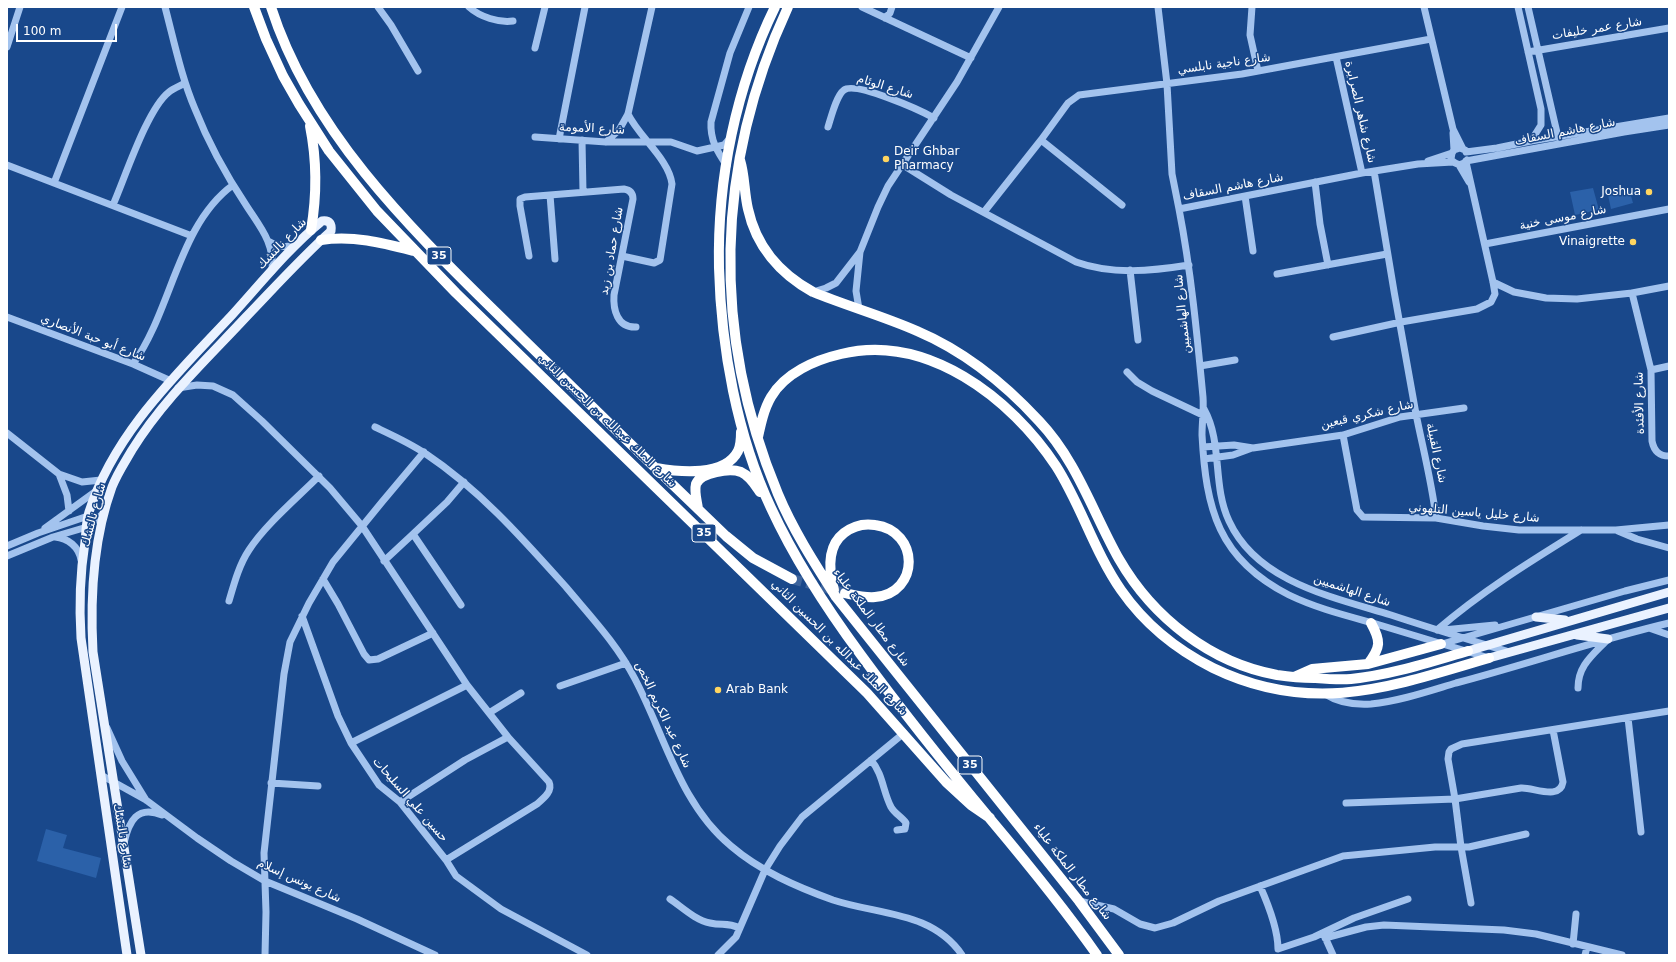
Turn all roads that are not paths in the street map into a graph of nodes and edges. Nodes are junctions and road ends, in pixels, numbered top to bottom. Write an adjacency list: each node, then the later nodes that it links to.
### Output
1 (20, 7): 26 (street)
2 (122, 7): 64 (street)
3 (165, 7): 34 (street)
4 (254, 7): 39 (highway, شارع الملك عبدالله بن الحسين الثاني / 35)
5 (271, 7): 125 (highway, شارع الملك عبدالله بن الحسين الثاني / 35)
6 (378, 7): 32 (street)
7 (545, 7): 27 (street)
8 (585, 7): 46 (street)
9 (652, 7): 36 (street)
10 (749, 7): 52 (street)
11 (774, 7): 43 (highway)
12 (788, 7): 55 (highway, شارع مطار الملكة علياء)
13 (862, 7): 22 (street)
14 (892, 7): 22 (street)
15 (999, 7): 31 (street)
16 (1158, 7): 35 (street)
17 (1252, 7): 33 (street)
18 (1424, 7): 25 (street)
19 (1518, 7): 29 (street)
20 (1528, 7): 28 (street)
21 (471, 9): 23 (street)
22 (884, 18): 31 (street)
23 (513, 21)
24 (1669, 28): 28 (street, شارع عمر خليفات)
25 (1431, 39): 30 (street, شارع ناجية نابلسي); 42 (street)
26 (7, 46)
27 (535, 48)
28 (1538, 50): 29 (street, شارع عمر خليفات); 45 (street)
29 (1528, 52): 49 (street)
30 (1336, 57): 33 (street, شارع ناجية نابلسي); 62 (street, شارع شاهر الصرايرة)
31 (971, 58): 37 (street)
32 (418, 71)
33 (1258, 71): 35 (street, شارع ناجية نابلسي)
34 (185, 83): 65 (street); 69 (street)
35 (1167, 84): 48 (street, شارع ناجية نابلسي); 71 (street)
36 (628, 114): 50 (street); 51 (street)
37 (934, 118): 41 (street, شارع الوئام); 59 (street)
38 (1669, 118): 45 (street, شارع هاشم السقاف)
39 (309, 120): 74 (highway); 80 (highway, شارع الملك عبدالله بن الحسين الثاني / 35)
40 (1669, 125): 56 (street, شارع هاشم السقاف)
41 (828, 127)
42 (1453, 129): 53 (street); 54 (street)
43 (732, 135): 52 (street); 60 (highway)
44 (535, 137): 46 (street, شارع الأمومة)
45 (1558, 137): 49 (street, شارع هاشم السقاف)
46 (559, 139): 47 (street, شارع الأمومة)
47 (582, 140): 50 (street, شارع الأمومة); 66 (street)
48 (1041, 140): 70 (street); 73 (street, شارع ناجية نابلسي)
49 (1531, 141): 53 (street, شارع هاشم السقاف)
50 (606, 142): 51 (street, شارع الأمومة)
51 (648, 143): 52 (street, شارع الأمومة); 85 (street)
52 (714, 147): 60 (street)
53 (1464, 150): 54 (street, شارع هاشم السقاف); 56 (street)
54 (1453, 152): 56 (street); 57 (street, شارع هاشم السقاف)
55 (739, 159): 94 (highway); 117 (highway, شارع مطار الملكة علياء)
56 (1461, 163): 57 (street, شارع هاشم السقاف); 78 (street)
57 (1418, 164): 61 (street, شارع هاشم السقاف)
58 (7, 165): 64 (street)
59 (903, 165): 73 (street); 81 (street)
60 (727, 166): 114 (highway)
61 (1374, 171): 62 (street, شارع هاشم السقاف); 83 (street, شارع القبيلة)
62 (1362, 173): 63 (street, شارع هاشم السقاف)
63 (1315, 182): 68 (street, شارع هاشم السقاف); 88 (street)
64 (54, 183): 69 (street)
65 (233, 185): 75 (street); 76 (street)
66 (583, 192): 67 (street, شارع حماد بن زيد); 85 (street, شارع حماد بن زيد)
67 (550, 195): 84 (street, شارع حماد بن زيد); 86 (street)
68 (1245, 196): 71 (street, شارع هاشم السقاف); 82 (street)
69 (113, 205): 75 (street)
70 (1122, 205)
71 (1179, 208): 87 (street, شارع هاشم السقاف)
72 (1669, 208): 78 (street, شارع موسى خنية)
73 (984, 212): 89 (street)
74 (311, 230): 77 (main road, شارع نالتشك); 79 (main road, شارع نالتشك)
75 (192, 236): 103 (street)
76 (268, 240): 79 (street); 90 (street)
77 (320, 240): 80 (highway); 109 (main road, شارع نالتشك)
78 (1485, 244): 92 (street)
79 (296, 245): 90 (main road, شارع نالتشك)
80 (414, 251): 192 (highway, شارع الملك عبدالله بن الحسين الثاني / 35)
81 (860, 252): 94 (street); 96 (street)
82 (1253, 252)
83 (1387, 254): 88 (street); 98 (street, شارع القبيلة)
84 (529, 256)
85 (622, 256): 99 (street, شارع حماد بن زيد)
86 (555, 259)
87 (1189, 265): 89 (street); 104 (street, شارع الهاشميين)
88 (1328, 265): 91 (street)
89 (1130, 270): 101 (street)
90 (272, 271): 108 (main road, شارع نالتشك)
91 (1277, 274)
92 (1493, 282): 95 (street); 98 (street)
93 (1669, 286): 95 (street)
94 (813, 292): 96 (highway)
95 (1632, 294): 106 (street, شارع الأفئدة)
96 (859, 309): 154 (highway)
97 (7, 317): 103 (street, شارع أبو حبة الأنصاري)
98 (1401, 322): 100 (street); 112 (street, شارع القبيلة)
99 (636, 327)
100 (1334, 337)
101 (1138, 340)
102 (1235, 360): 104 (street)
103 (133, 364): 108 (street, شارع أبو حبة الأنصاري)
104 (1200, 366): 111 (street, شارع الهاشميين)
105 (1669, 366): 106 (street)
106 (1651, 370): 122 (street, شارع الأفئدة)
107 (1127, 372): 111 (street)
108 (171, 381): 128 (main road, شارع نالتشك)
109 (178, 388): 127 (street); 134 (main road, شارع نالتشك)
110 (1464, 408): 112 (street, شارع شكري قبعين)
111 (1205, 414): 118 (street, شارع الهاشميين); 119 (street, شارع الهاشميين)
112 (1417, 414): 116 (street, شارع شكري قبعين); 136 (street, شارع القبيلة)
113 (375, 426): 121 (street, شارع عبد الكريم الخص)
114 (742, 428): 125 (highway); 131 (highway)
115 (7, 433): 126 (street)
116 (1343, 435): 120 (street, شارع شكري قبعين); 136 (street, شارع خليل ياسين التلهوني)
117 (758, 437): 156 (highway, شارع مطار الملكة علياء / 35); 157 (highway)
118 (1215, 446): 119 (street, شارع شكري قبعين); 120 (street, شارع شكري قبعين); 123 (street, شارع الهاشميين)
119 (1203, 447): 124 (street, شارع الهاشميين)
120 (1252, 448): 123 (street, شارع شكري قبعين)
121 (424, 452): 129 (street, شارع عبد الكريم الخص); 138 (street)
122 (1669, 456)
123 (1216, 458): 124 (street, شارع شكري قبعين); 168 (street, شارع الهاشميين)
124 (1204, 459): 164 (street, شارع الهاشميين)
125 (656, 468): 132 (highway, شارع الملك عبدالله بن الحسين الثاني / 35)
126 (59, 474): 128 (street); 133 (street)
127 (318, 476): 138 (street); 158 (street)
128 (101, 480): 130 (main road, شارع نالتشك)
129 (464, 482): 144 (street); 179 (street, شارع عبد الكريم الخص)
130 (96, 491): 133 (street); 135 (main road, شارع نالتشك)
131 (770, 508): 132 (highway); 205 (highway, 35)
132 (698, 509): 152 (highway, شارع الملك عبدالله بن الحسين الثاني / 35)
133 (69, 511): 143 (street)
134 (104, 513): 135 (street); 140 (main road, شارع نالتشك)
135 (92, 518): 139 (main road, شارع نالتشك); 140 (street); 143 (street)
136 (1436, 518): 141 (street, شارع خليل ياسين التلهوني)
137 (1669, 525): 142 (street, شارع خليل ياسين التلهوني)
138 (362, 526): 149 (street); 151 (street)
139 (87, 527): 145 (street); 150 (main road, شارع نالتشك)
140 (100, 530): 189 (main road, شارع نالتشك)
141 (1581, 530): 142 (street, شارع خليل ياسين التلهوني); 168 (street)
142 (1616, 530): 147 (street)
143 (38, 533): 146 (street)
144 (413, 534): 149 (street); 159 (street)
145 (53, 537): 148 (street); 150 (street)
146 (7, 546)
147 (1669, 548)
148 (7, 556)
149 (384, 561): 169 (street)
150 (82, 562): 196 (main road, شارع نالتشك)
151 (323, 579): 161 (street); 169 (street)
152 (792, 579)
153 (1669, 580): 162 (street)
154 (1141, 591): 157 (highway); 181 (highway)
155 (1669, 592): 163 (main road)
156 (840, 595): 156 (highway, 35); 217 (highway, شارع مطار الملكة علياء / 35)
157 (1126, 596): 186 (highway)
158 (229, 601)
159 (461, 605)
160 (1669, 608): 170 (main road)
161 (302, 616): 194 (street, حسين علي السليحات); 198 (street)
162 (1536, 617): 163 (main road); 166 (street)
163 (1570, 621): 175 (main road)
164 (1371, 623): 174 (street, شارع الهاشميين); 180 (highway)
165 (1669, 623): 167 (street)
166 (1509, 624): 168 (street); 172 (street)
167 (1647, 628): 171 (street); 173 (street)
168 (1438, 630): 172 (street, شارع الهاشميين)
169 (433, 633): 182 (street)
170 (1574, 634): 173 (main road); 177 (main road)
171 (1669, 635)
172 (1465, 638): 174 (street); 175 (street, شارع الهاشميين)
173 (1608, 639): 184 (street); 186 (street)
174 (1441, 644): 176 (street, شارع الهاشميين); 180 (highway)
175 (1488, 646): 176 (main road); 177 (street, شارع الهاشميين)
176 (1468, 652): 178 (street, شارع الهاشميين); 181 (highway)
177 (1511, 653): 178 (main road)
178 (1490, 658): 186 (highway)
179 (626, 663): 183 (street); 212 (street, شارع عبد الكريم الخص)
180 (1368, 664): 181 (highway)
181 (1294, 677)
182 (467, 685): 188 (street); 194 (street)
183 (560, 686)
184 (1578, 688)
185 (521, 693): 188 (street)
186 (1325, 694)
187 (1669, 711): 190 (street)
188 (489, 713): 193 (street)
189 (102, 717): 197 (main road, شارع نالتشك); 201 (street)
190 (1628, 718): 191 (street); 207 (street)
191 (1553, 730): 200 (street); 200 (street)
192 (904, 734): 195 (street); 205 (highway, شارع الملك عبدالله بن الحسين الثاني / 35)
193 (508, 736): 202 (street); 211 (street)
194 (351, 743): 202 (street, حسين علي السليحات)
195 (871, 760): 206 (street); 212 (street)
196 (101, 775): 197 (street, شارع يونس إسلام); 227 (main road, شارع نالتشك)
197 (114, 782): 201 (street, شارع يونس إسلام); 209 (main road, شارع نالتشك)
198 (271, 783): 199 (street); 213 (street)
199 (318, 786)
200 (1455, 799): 203 (street); 210 (street)
201 (146, 800): 204 (street, شارع يونس إسلام)
202 (400, 802): 211 (street, حسين علي السليحات)
203 (1346, 803)
204 (168, 818): 209 (street); 213 (street, شارع يونس إسلام)
205 (990, 818): 234 (highway, 35)
206 (897, 830)
207 (1641, 832)
208 (1526, 834): 210 (street)
209 (124, 843): 228 (main road, شارع نالتشك)
210 (1461, 847): 214 (street); 218 (street)
211 (446, 860): 231 (street, حسين علي السليحات)
212 (765, 870): 222 (street); 233 (street, شارع عبد الكريم الخص)
213 (265, 880): 229 (street); 230 (street, شارع يونس إسلام)
214 (1260, 886): 219 (street); 226 (street)
215 (670, 899): 222 (street)
216 (1408, 899): 223 (street)
217 (1079, 901): 219 (street); 221 (highway, شارع مطار الملكة علياء / 35)
218 (1471, 903)
219 (1097, 904): 221 (street)
220 (1576, 914): 224 (street)
221 (1092, 919): 235 (highway, شارع مطار الملكة علياء / 35)
222 (740, 928): 232 (street)
223 (1324, 935): 224 (street); 226 (street); 236 (street)
224 (1573, 944): 225 (street)
225 (1587, 947): 237 (street); 238 (street)
226 (1278, 952)
227 (127, 955)
228 (141, 955)
229 (265, 955)
230 (435, 955)
231 (587, 955)
232 (718, 955)
233 (962, 955)
234 (1097, 955)
235 (1118, 955)
236 (1332, 955)
237 (1585, 955)
238 (1622, 955)

